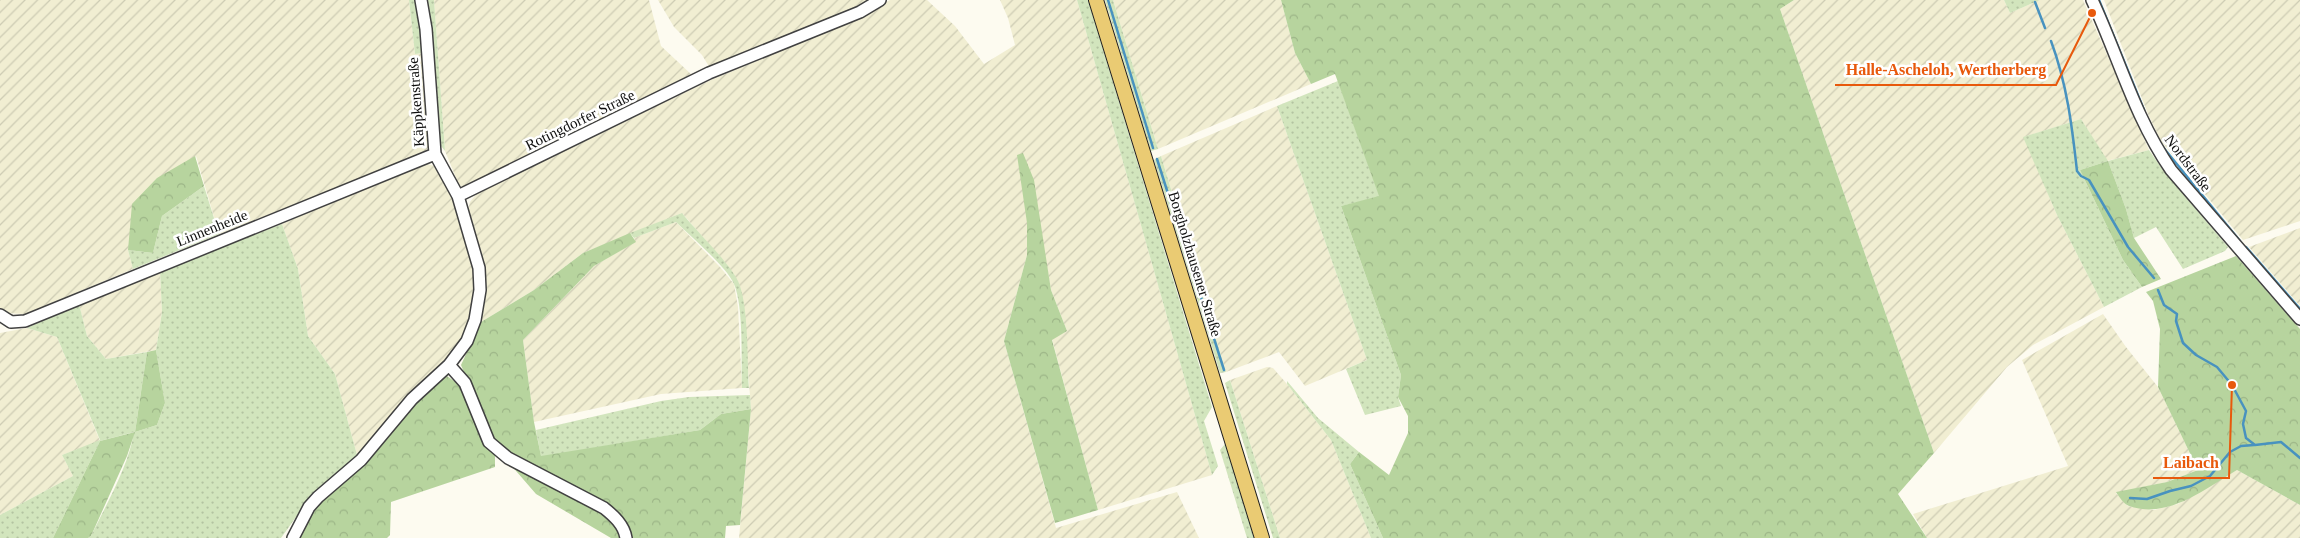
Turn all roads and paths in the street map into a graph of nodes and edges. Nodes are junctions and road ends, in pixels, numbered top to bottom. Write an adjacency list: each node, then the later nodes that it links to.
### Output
1 (421, 0): 5 (street, Käppkenstraße)
2 (880, 0): 6 (street, Rotingdorfer Straße)
3 (1096, 0): 12 (main road, Borgholzhausener Straße)
4 (2092, 0): 8 (street, Nordstraße)
5 (436, 154): 6 (street, Käppkenstraße); 7 (street, Linnenheide)
6 (458, 196): 9 (street)
7 (0, 315)
8 (2300, 319)
9 (449, 365): 10 (street); 11 (street)
10 (293, 538)
11 (626, 538)
12 (1262, 538)

